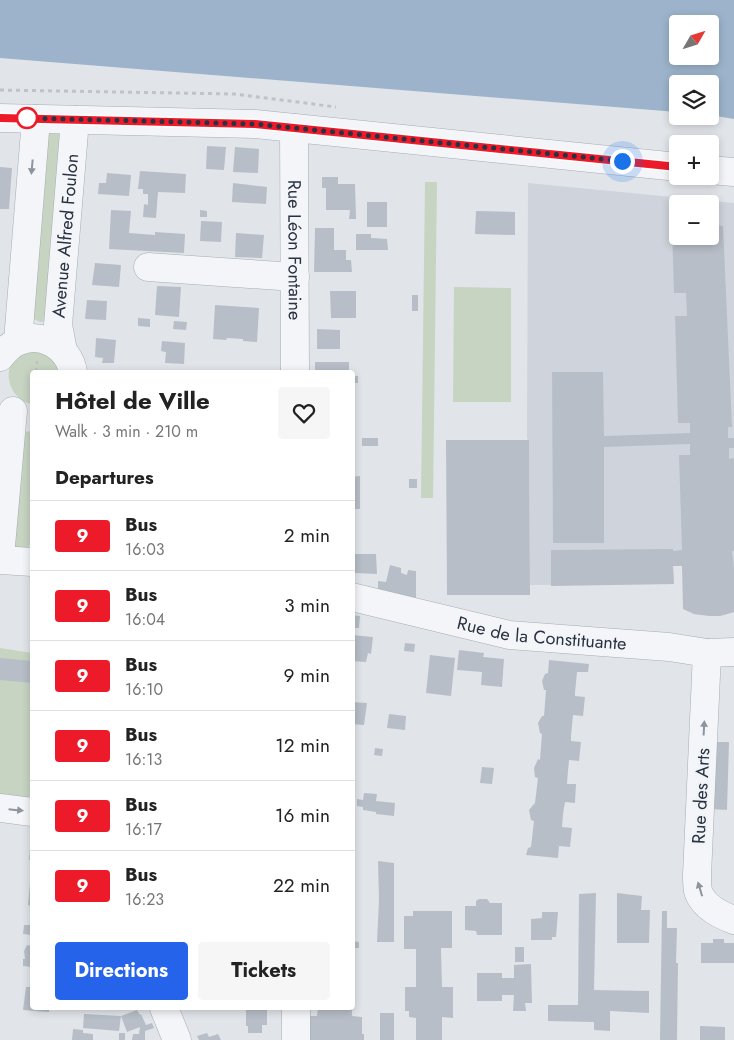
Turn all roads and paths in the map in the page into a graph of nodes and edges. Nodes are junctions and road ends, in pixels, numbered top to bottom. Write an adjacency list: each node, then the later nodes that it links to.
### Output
1 (0, 118): 2 (street)
2 (36, 118): 3 (street); 10 (street, Avenue Alfred Foulon, one-way to 10)
3 (75, 120): 4 (street); 11 (street, Avenue Alfred Foulon)
4 (294, 128): 5 (street); 9 (street, Rue Léon Fontaine)
5 (669, 166)
6 (719, 171): 7 (street)
7 (734, 172)
8 (148, 267): 9 (street)
9 (295, 277): 12 (street, Rue Léon Fontaine)
10 (9, 349): 11 (street, Avenue Alfred Foulon)
11 (68, 362)
12 (295, 370)
13 (15, 408): 14 (street)
14 (0, 559): 15 (street)
15 (30, 562)
16 (355, 598): 18 (street, Rue de la Constituante)
17 (734, 652): 18 (street, Rue de la Constituante)
18 (707, 653): 21 (street, Rue des Arts, one-way to 18)
19 (0, 808): 20 (street, one-way to 20)
20 (30, 812)
21 (734, 920)
22 (165, 1010): 24 (street)
23 (296, 1010): 25 (street)
24 (177, 1040)
25 (296, 1040)

